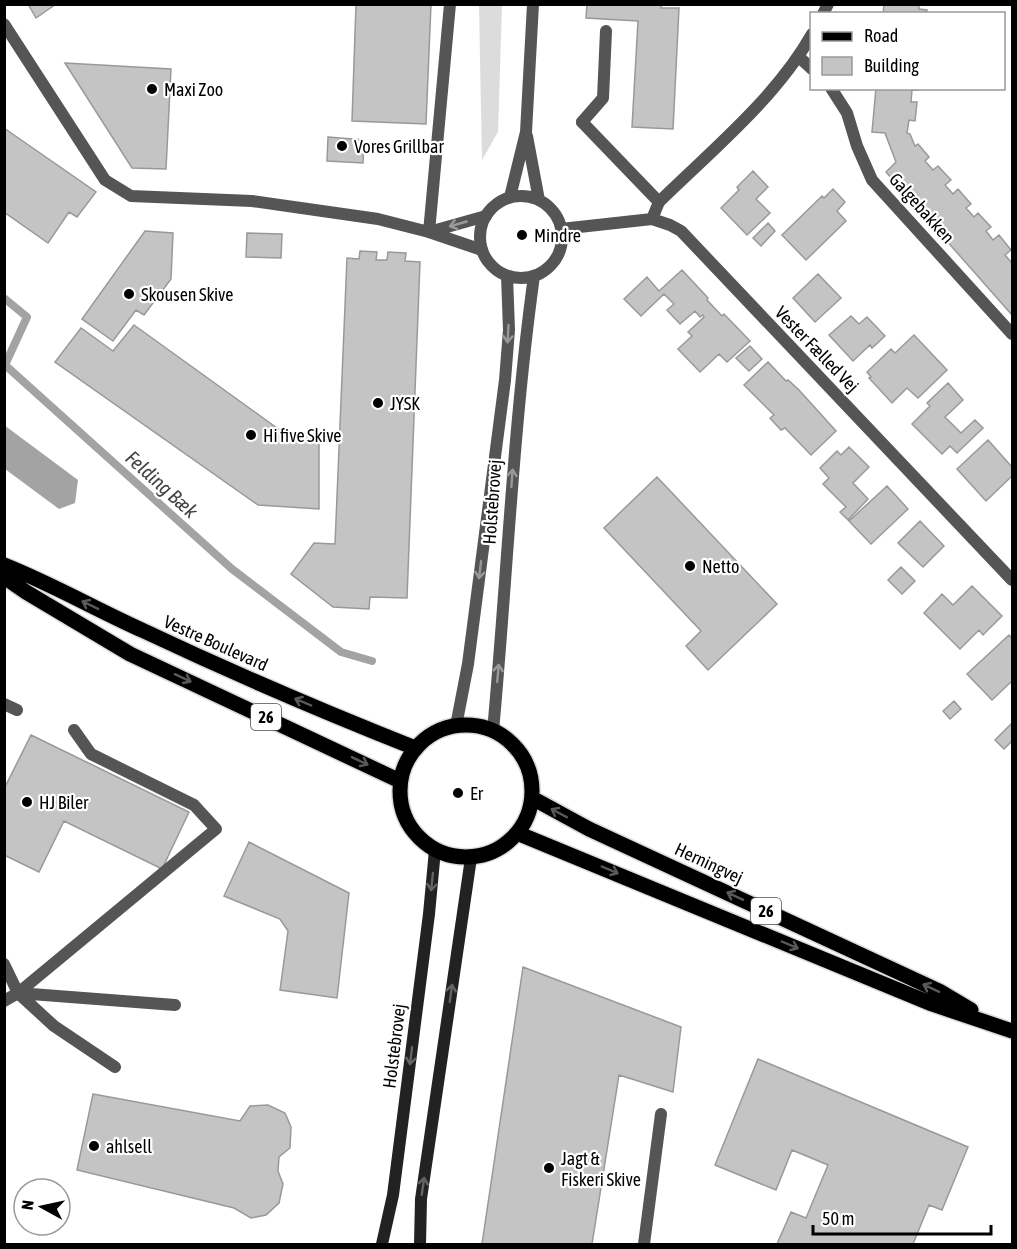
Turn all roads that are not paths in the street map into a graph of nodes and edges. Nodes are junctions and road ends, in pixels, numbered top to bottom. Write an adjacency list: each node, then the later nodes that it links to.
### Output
1 (450, 4): 17 (street)
2 (532, 4): 10 (street)
3 (4, 24): 5 (street)
4 (606, 31): 13 (street)
5 (8, 35): 17 (street)
6 (810, 38): 7 (street)
7 (799, 57): 8 (street); 13 (street)
8 (810, 67)
9 (832, 90): 21 (street, Galgebakken)
10 (526, 132): 11 (street); 12 (street)
11 (510, 197): 12 (street); 14 (street)
12 (539, 200): 16 (street)
13 (658, 202): 15 (street)
14 (486, 216): 17 (street, one-way to 17); 18 (street)
15 (652, 219): 16 (street, Vester Fælled Vej); 24 (street, Vester Fælled Vej)
16 (561, 229): 20 (street)
17 (429, 232): 18 (street)
18 (482, 250): 19 (street)
19 (507, 276): 20 (street); 27 (street, Holstebrovej, one-way to 27)
20 (534, 276): 29 (street, Holstebrovej, one-way to 20)
21 (1012, 334)
22 (4, 565): 30 (main road, Vestre Boulevard / 26, one-way to 22)
23 (4, 578): 31 (main road, 26, one-way to 31)
24 (1012, 580)
25 (4, 704): 26 (street)
26 (17, 710)
27 (456, 726): 29 (main road); 30 (main road)
28 (74, 730): 37 (street)
29 (493, 731): 32 (main road)
30 (415, 748): 31 (main road)
31 (400, 781): 34 (main road)
32 (532, 798): 33 (main road); 40 (main road, Herningvej / 26, one-way to 32)
33 (517, 833): 35 (main road); 40 (main road, Herningvej / 26, one-way to 40)
34 (435, 850): 35 (main road); 43 (main road, Holstebrovej, one-way to 43)
35 (471, 858): 44 (main road, one-way to 35)
36 (4, 964): 37 (street)
37 (18, 993): 38 (street); 39 (street); 41 (street)
38 (4, 1000)
39 (176, 1005)
40 (1006, 1028)
41 (115, 1067)
42 (661, 1114): 45 (street)
43 (382, 1245)
44 (420, 1245)
45 (644, 1245)

